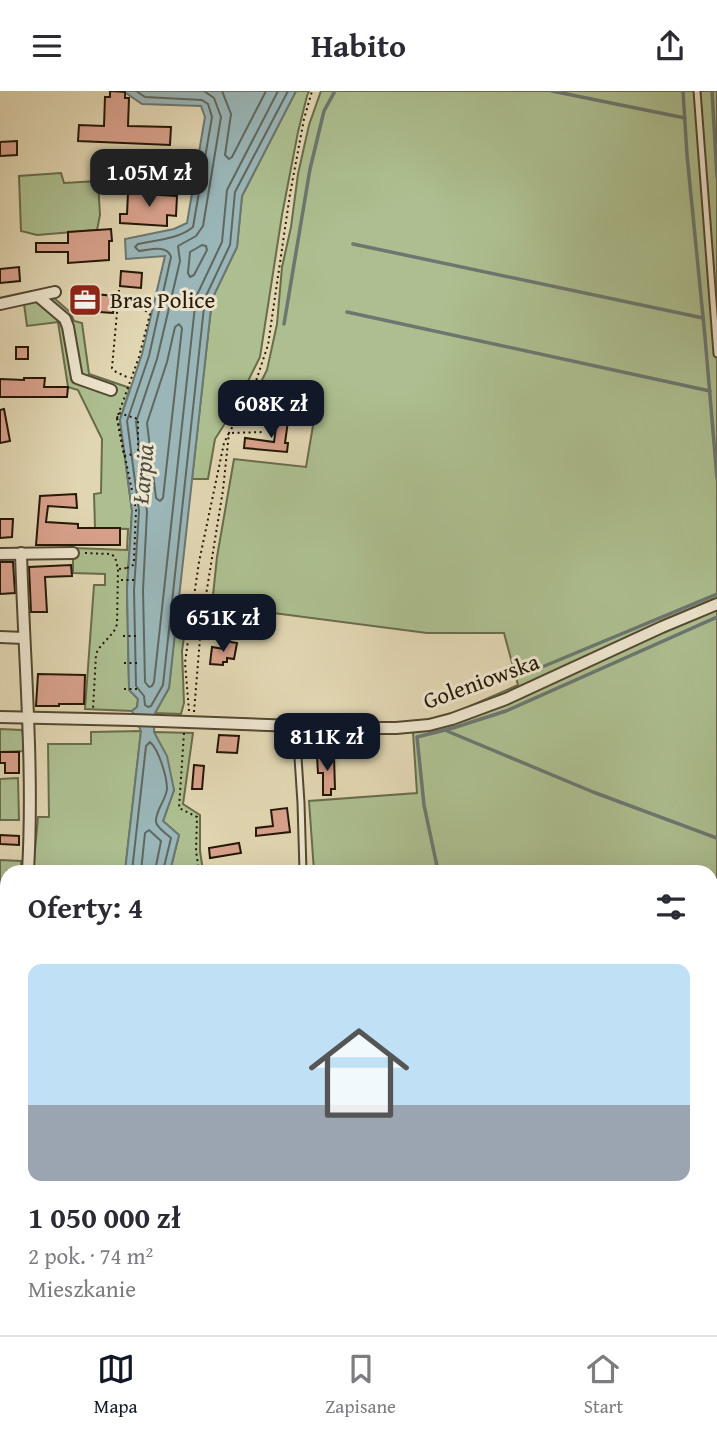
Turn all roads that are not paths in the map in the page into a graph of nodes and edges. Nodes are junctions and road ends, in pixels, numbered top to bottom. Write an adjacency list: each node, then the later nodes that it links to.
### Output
1 (697, 91): 5 (lane)
2 (55, 292): 3 (street)
3 (38, 296): 4 (street); 6 (street)
4 (0, 305)
5 (717, 354)
6 (111, 390)
7 (21, 553): 8 (street); 9 (street); 12 (street)
8 (73, 553)
9 (0, 554)
10 (717, 604): 15 (street, Goleniowska)
11 (0, 637): 12 (street)
12 (24, 638): 14 (street)
13 (0, 717): 14 (street)
14 (27, 718): 15 (street, Goleniowska); 16 (street)
15 (296, 727): 17 (lane)
16 (28, 865)
17 (303, 865)

